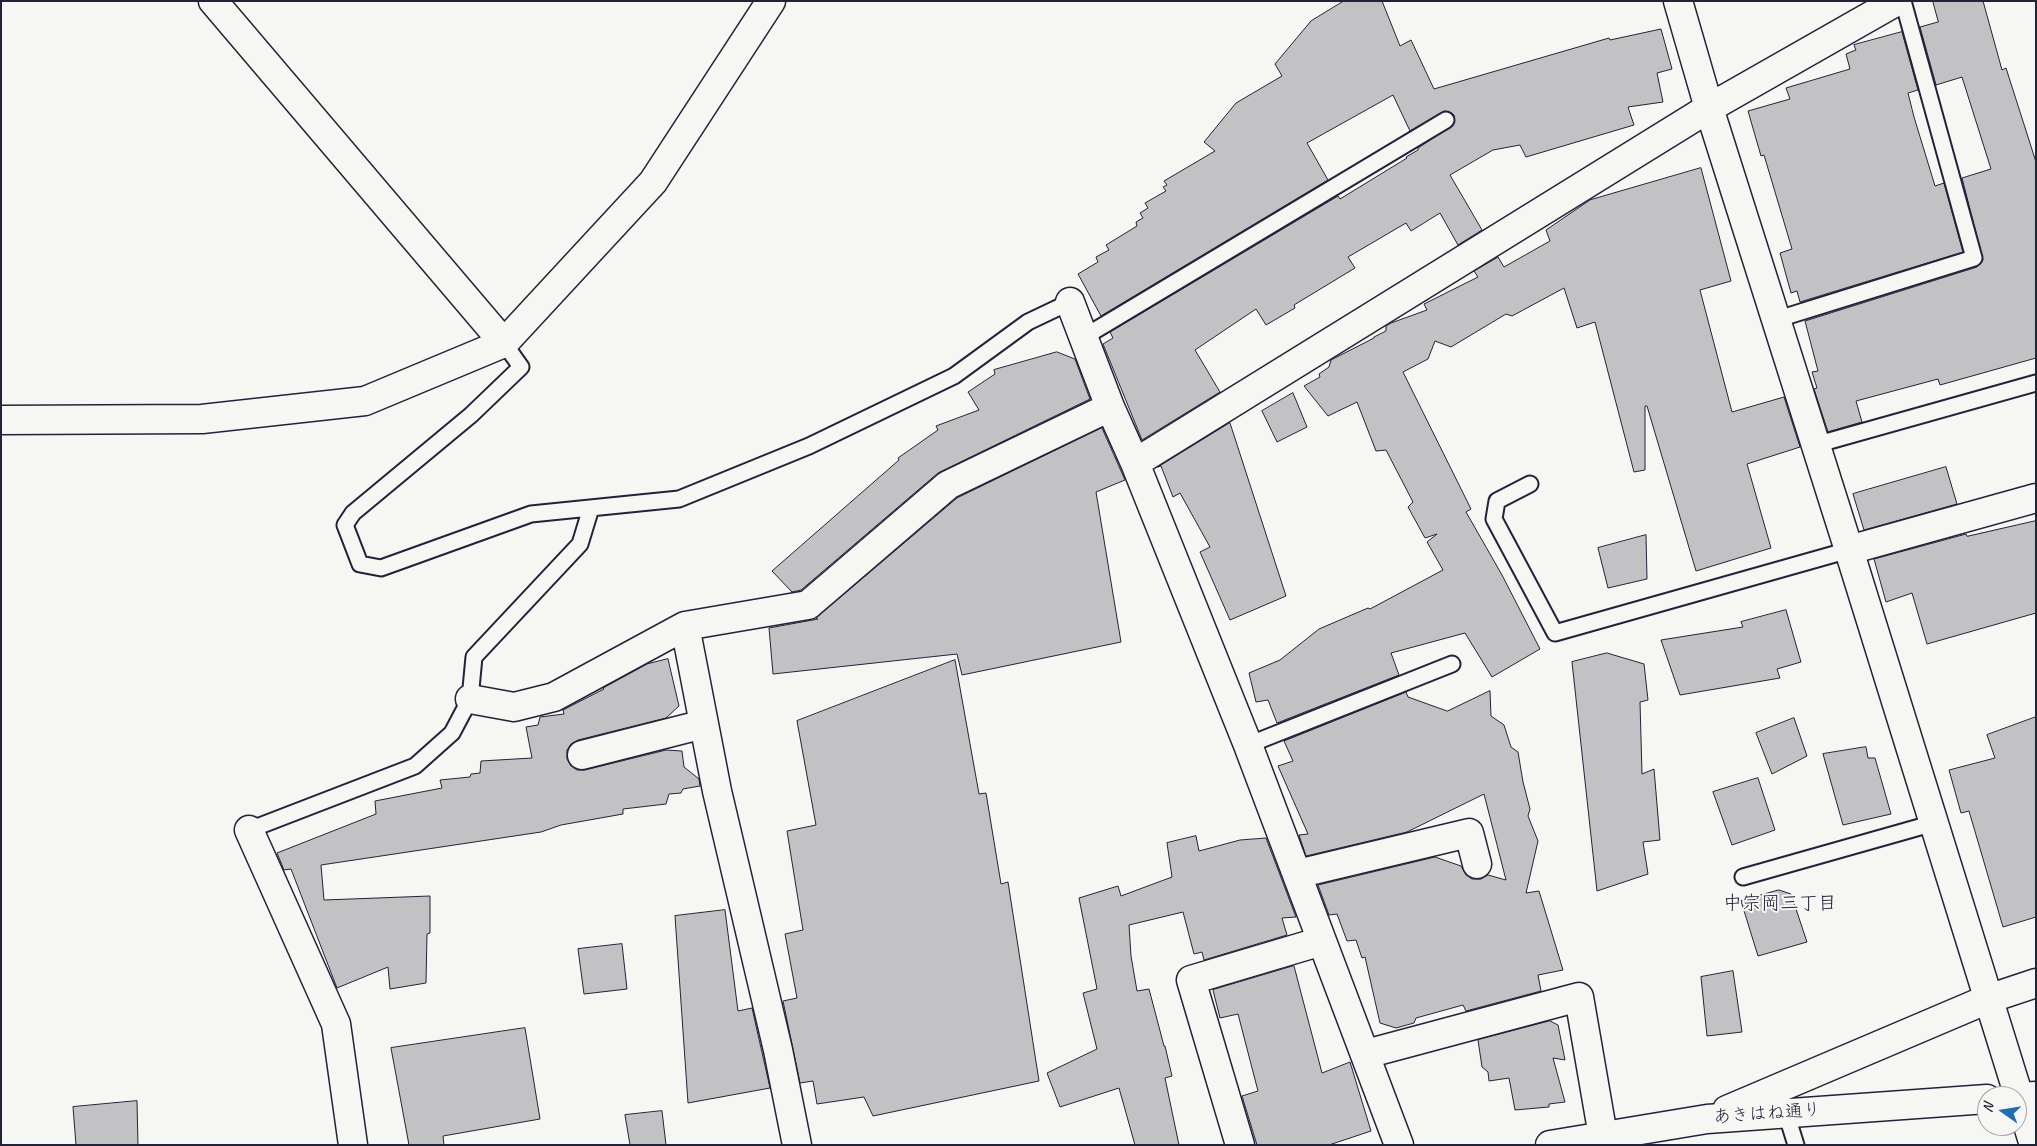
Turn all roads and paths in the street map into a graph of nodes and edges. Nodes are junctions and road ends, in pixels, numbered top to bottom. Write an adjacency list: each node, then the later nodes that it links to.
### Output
1 (213, 1): 11 (street)
2 (771, 1): 11 (street)
3 (1678, 1): 6 (street)
4 (1897, 1): 6 (street)
5 (1904, 1): 9 (lane)
6 (1709, 108): 9 (street); 16 (street)
7 (1446, 120): 10 (lane)
8 (1070, 302): 10 (street); 19 (lane)
9 (1775, 320): 15 (street)
10 (1084, 338): 13 (street)
11 (504, 344): 14 (street); 19 (lane)
12 (2036, 384): 15 (lane)
13 (1110, 407): 16 (street); 21 (street)
14 (1, 420)
15 (1815, 445): 20 (street)
16 (1135, 463): 25 (street)
17 (1530, 484): 20 (lane)
18 (2036, 498): 20 (street)
19 (591, 508): 23 (lane)
20 (1849, 550): 27 (street)
21 (685, 626): 23 (street); 24 (street)
22 (1452, 664): 25 (lane)
23 (470, 699): 28 (lane)
24 (704, 724): 26 (street); 43 (street)
25 (1248, 745): 30 (street)
26 (582, 755)
27 (1934, 823): 31 (lane); 34 (street)
28 (249, 830): 42 (street)
29 (1477, 864): 30 (street)
30 (1297, 874): 32 (street)
31 (1743, 877)
32 (1322, 941): 35 (street); 44 (street)
33 (2036, 983): 34 (street)
34 (1988, 999): 36 (street); 40 (street)
35 (1366, 1054): 41 (street); 45 (street)
36 (2020, 1086)
37 (1977, 1100): 39 (street, あきはね通り)
38 (2027, 1111): 48 (street)
39 (1786, 1112): 40 (street, あきはね通り); 47 (lane)
40 (1707, 1118): 41 (street, あきはね通り)
41 (1603, 1136): 46 (street, あきはね通り)
42 (353, 1145)
43 (797, 1145)
44 (1240, 1145)
45 (1399, 1145)
46 (1550, 1145)
47 (1796, 1145)
48 (2034, 1145)

